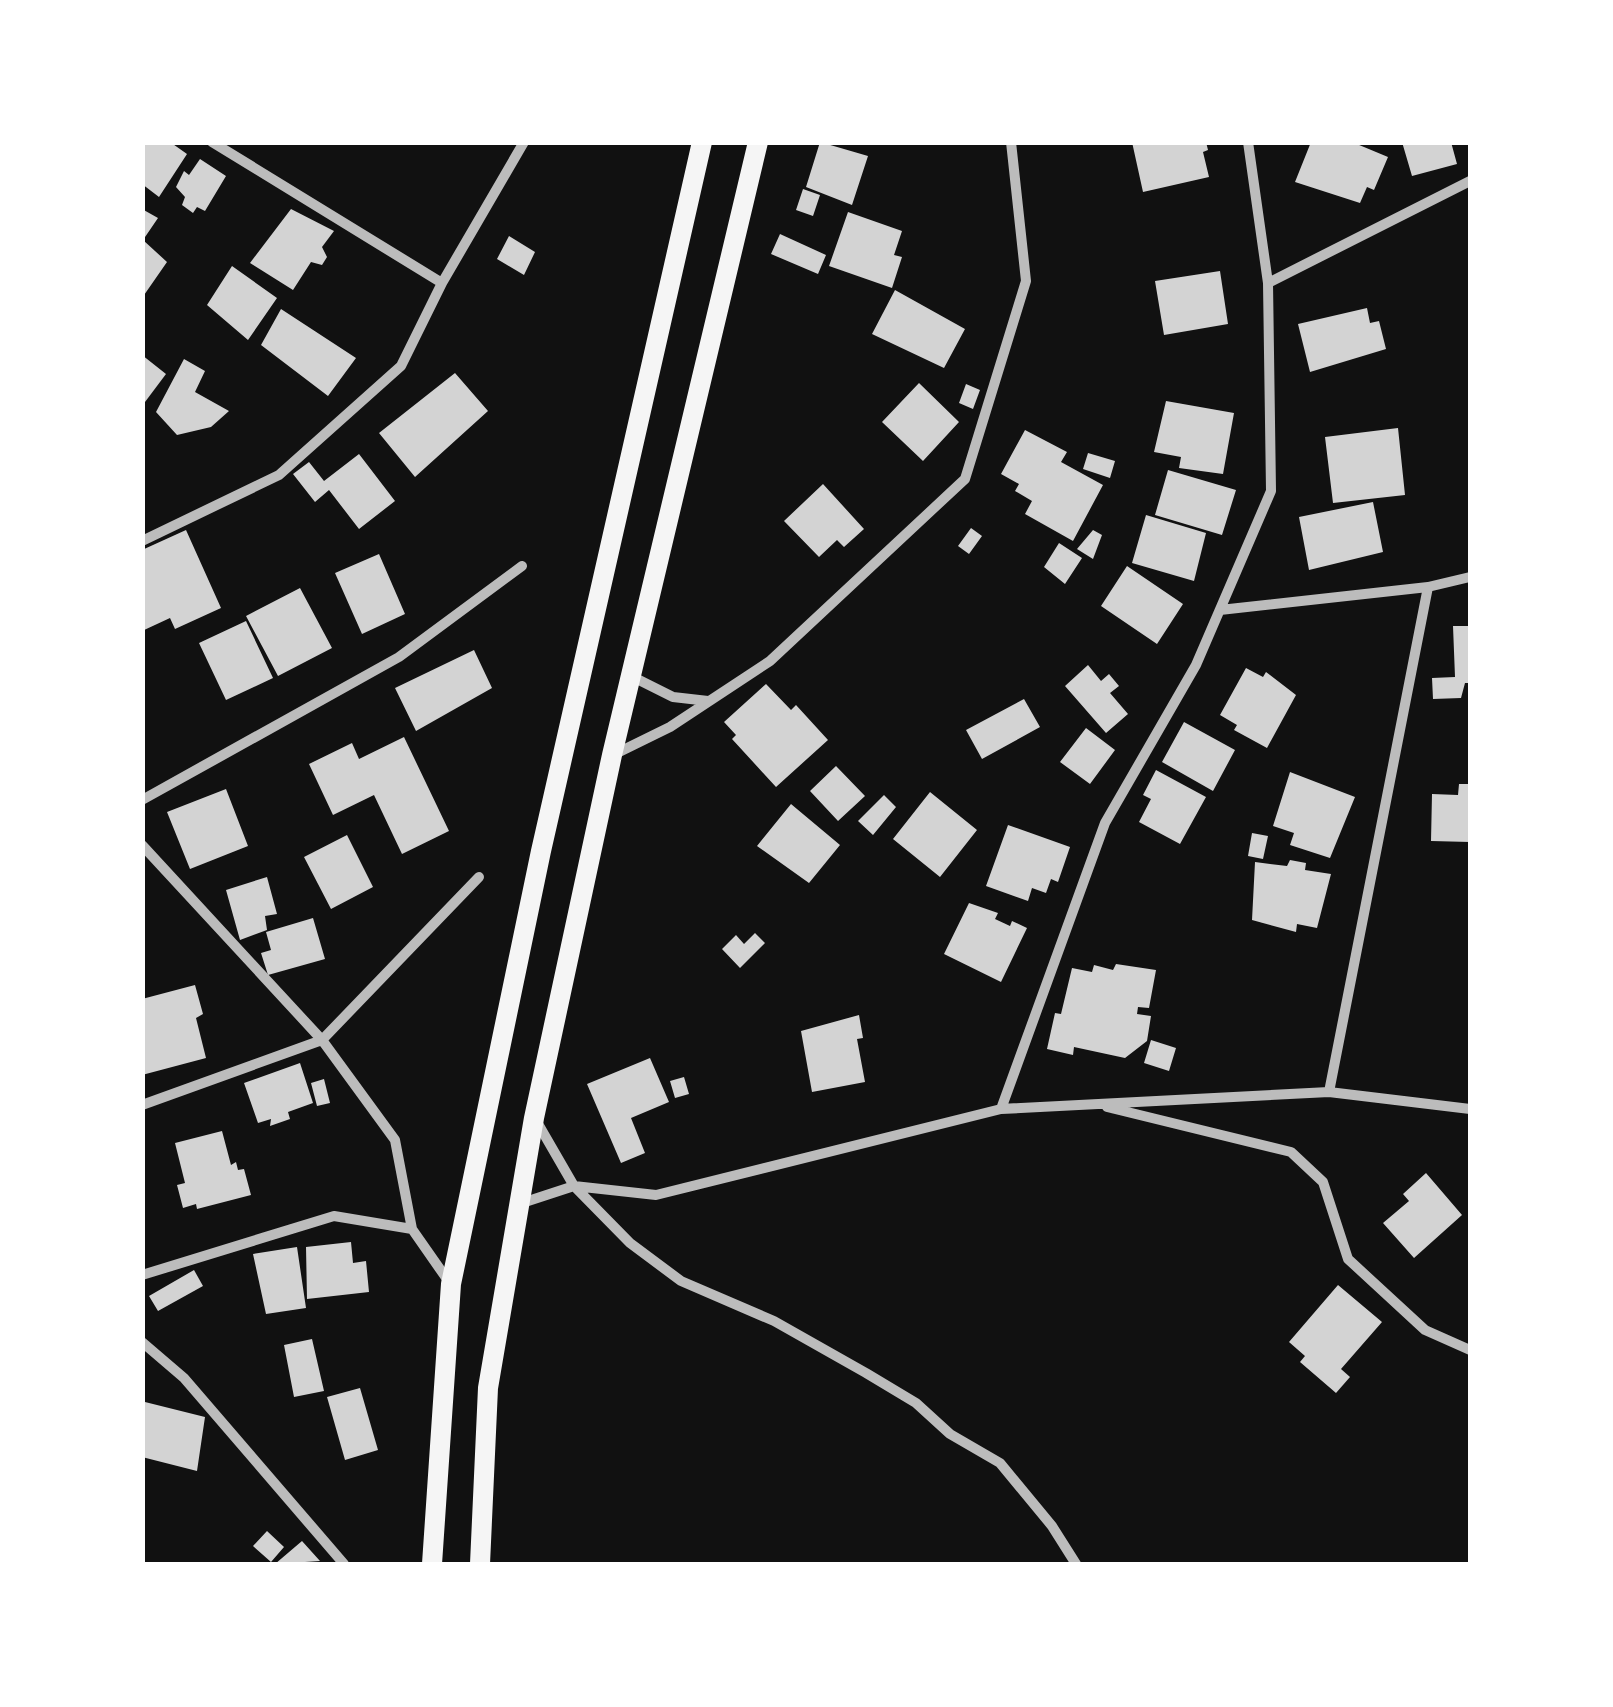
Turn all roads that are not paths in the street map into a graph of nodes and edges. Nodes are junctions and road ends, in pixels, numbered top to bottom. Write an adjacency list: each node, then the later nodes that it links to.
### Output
1 (212, 142): 9 (street)
2 (524, 142): 9 (street)
3 (702, 142): 32 (main road)
4 (758, 142): 15 (main road)
5 (1011, 142): 16 (street)
6 (1248, 142): 8 (street)
7 (1470, 181): 8 (street)
8 (1268, 283): 14 (street)
9 (442, 284): 10 (street)
10 (142, 541)
11 (522, 566): 18 (street)
12 (1470, 577): 13 (street)
13 (1428, 587): 14 (street); 22 (street)
14 (1220, 610): 25 (street)
15 (631, 676): 16 (street); 17 (main road)
16 (708, 701): 17 (street)
17 (612, 755): 27 (main road)
18 (142, 800)
19 (142, 845): 21 (street)
20 (480, 877): 21 (street)
21 (322, 1040): 24 (street); 30 (street)
22 (1329, 1092): 23 (street); 26 (street)
23 (1096, 1104): 25 (street); 34 (street)
24 (142, 1105)
25 (1000, 1109): 28 (street)
26 (1470, 1109)
27 (534, 1118): 28 (street); 29 (main road)
28 (574, 1186): 29 (street); 38 (street)
29 (519, 1204): 37 (main road)
30 (412, 1229): 31 (street); 32 (street)
31 (142, 1276)
32 (451, 1284): 36 (main road)
33 (142, 1342): 35 (street)
34 (1470, 1350)
35 (344, 1564)
36 (432, 1564)
37 (480, 1564)
38 (1076, 1564)

